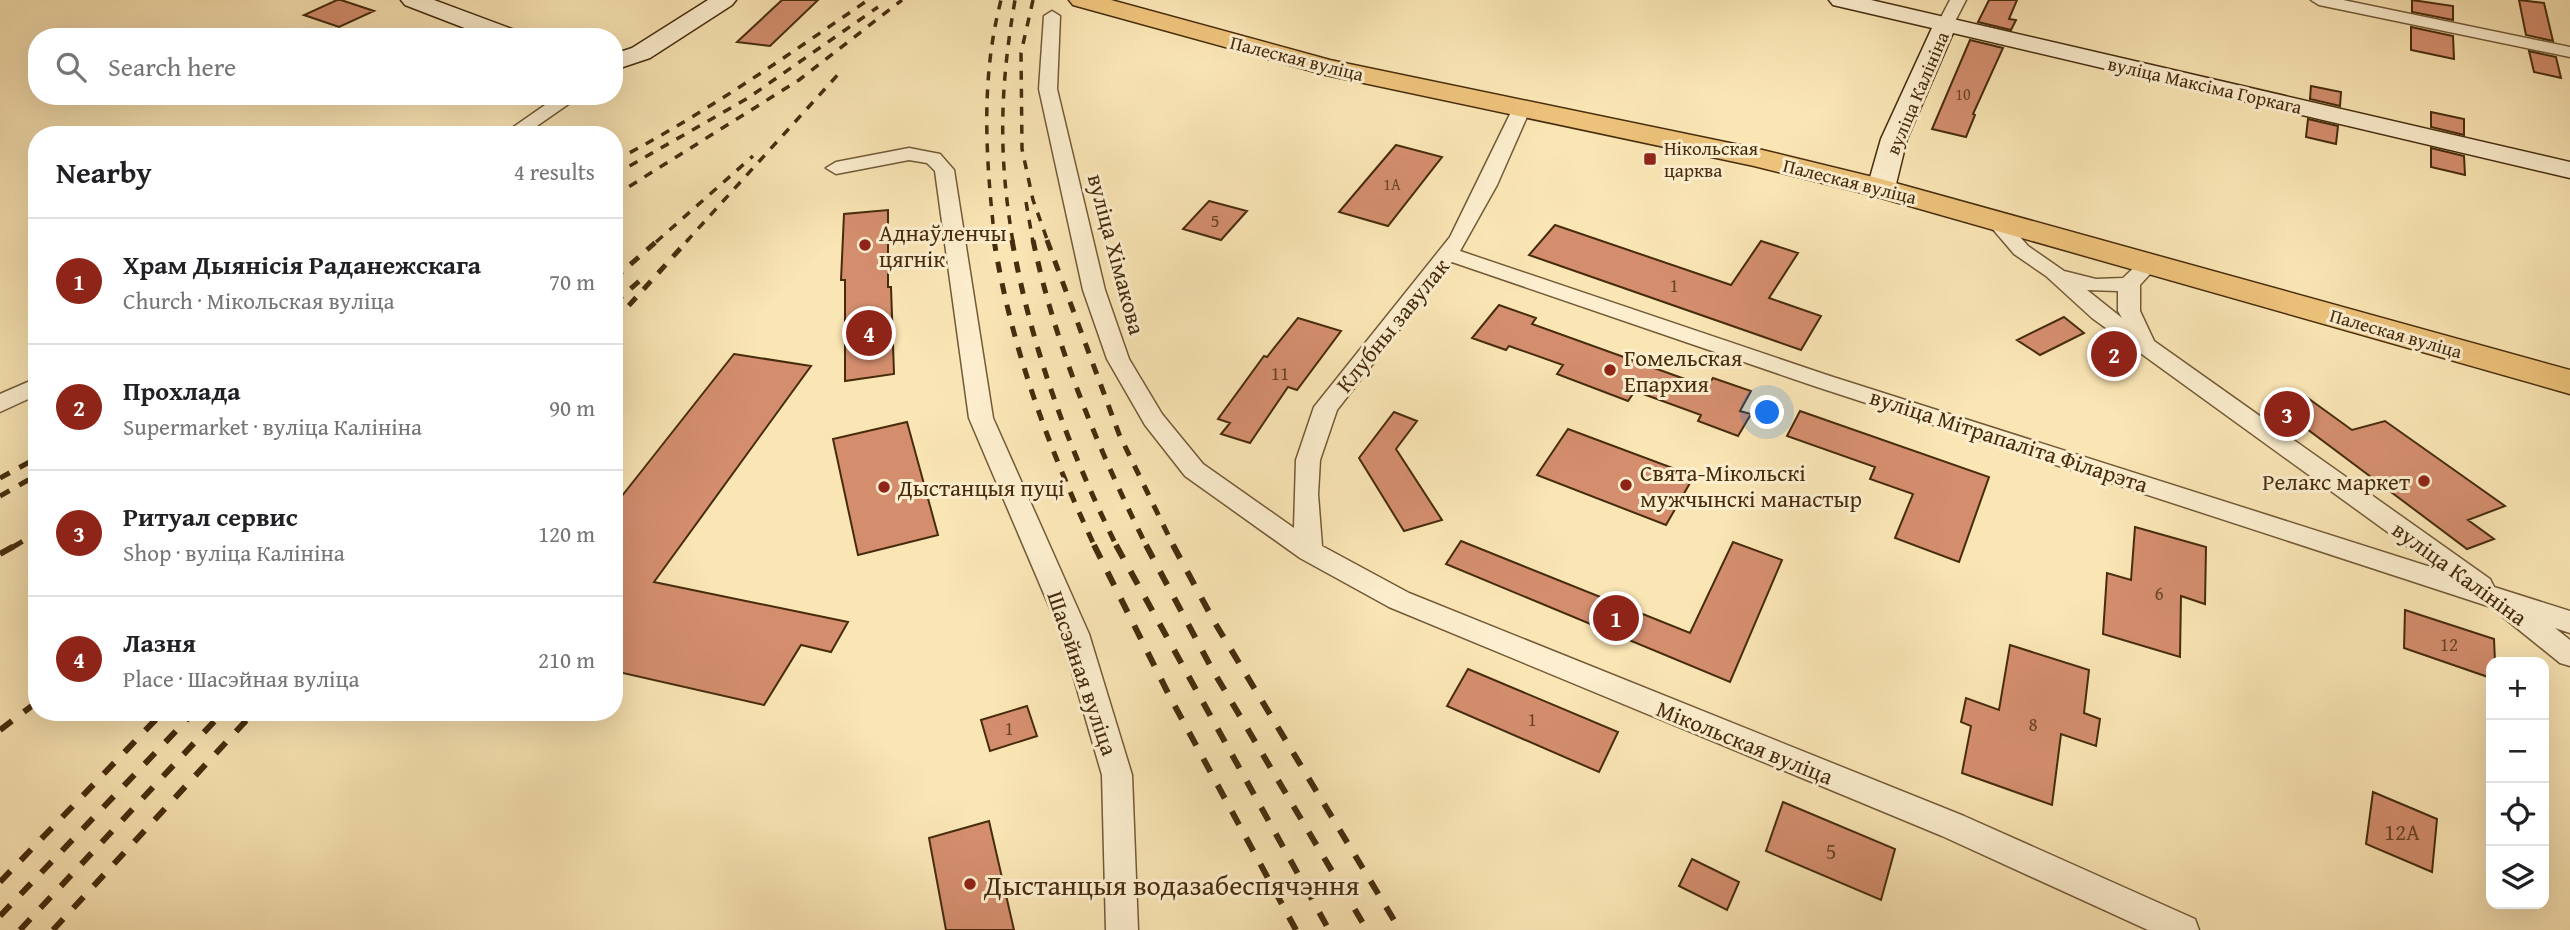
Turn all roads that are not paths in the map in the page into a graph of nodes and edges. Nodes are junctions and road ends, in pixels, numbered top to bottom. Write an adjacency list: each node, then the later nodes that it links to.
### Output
1 (413, 0): 10 (street)
2 (692, 0): 11 (street)
3 (724, 0): 13 (street)
4 (1082, 0): 15 (main road, Палеская вуліца)
5 (1841, 0): 9 (street, вуліца Максіма Горкага)
6 (1958, 0): 9 (street, вуліца Калініна)
7 (2319, 0): 12 (street)
8 (1052, 16): 28 (street, вуліца Хімакова)
9 (1945, 25): 18 (street, вуліца Максіма Горкага); 19 (street, вуліца Калініна)
10 (487, 28)
11 (626, 42)
12 (2570, 52)
13 (623, 60)
14 (557, 105): 16 (street)
15 (1521, 110): 19 (main road, Палеская вуліца); 21 (street, Клубны завулак)
16 (525, 126)
17 (836, 168): 32 (street, Шасэйная вуліца)
18 (2570, 170)
19 (1881, 188): 20 (main road, Палеская вуліца)
20 (1995, 220): 22 (street, вуліца Калініна); 23 (main road, Палеская вуліца)
21 (1449, 254): 28 (street, Клубны завулак); 29 (street, вуліца Мітрапаліта Філарэта)
22 (2053, 272): 23 (street, Палеская вуліца); 24 (street, вуліца Калініна)
23 (2139, 274): 24 (street, вуліца Калініна); 25 (main road, Палеская вуліца)
24 (2146, 344): 29 (street, вуліца Калініна)
25 (2570, 382)
26 (28, 389): 27 (street)
27 (0, 404)
28 (1309, 551): 33 (street, Мікольская вуліца)
29 (2500, 601): 30 (street, вуліца Мітрапаліта Філарэта); 31 (street, вуліца Калініна)
30 (2570, 622)
31 (2570, 655)
32 (1122, 930)
33 (2183, 930)

